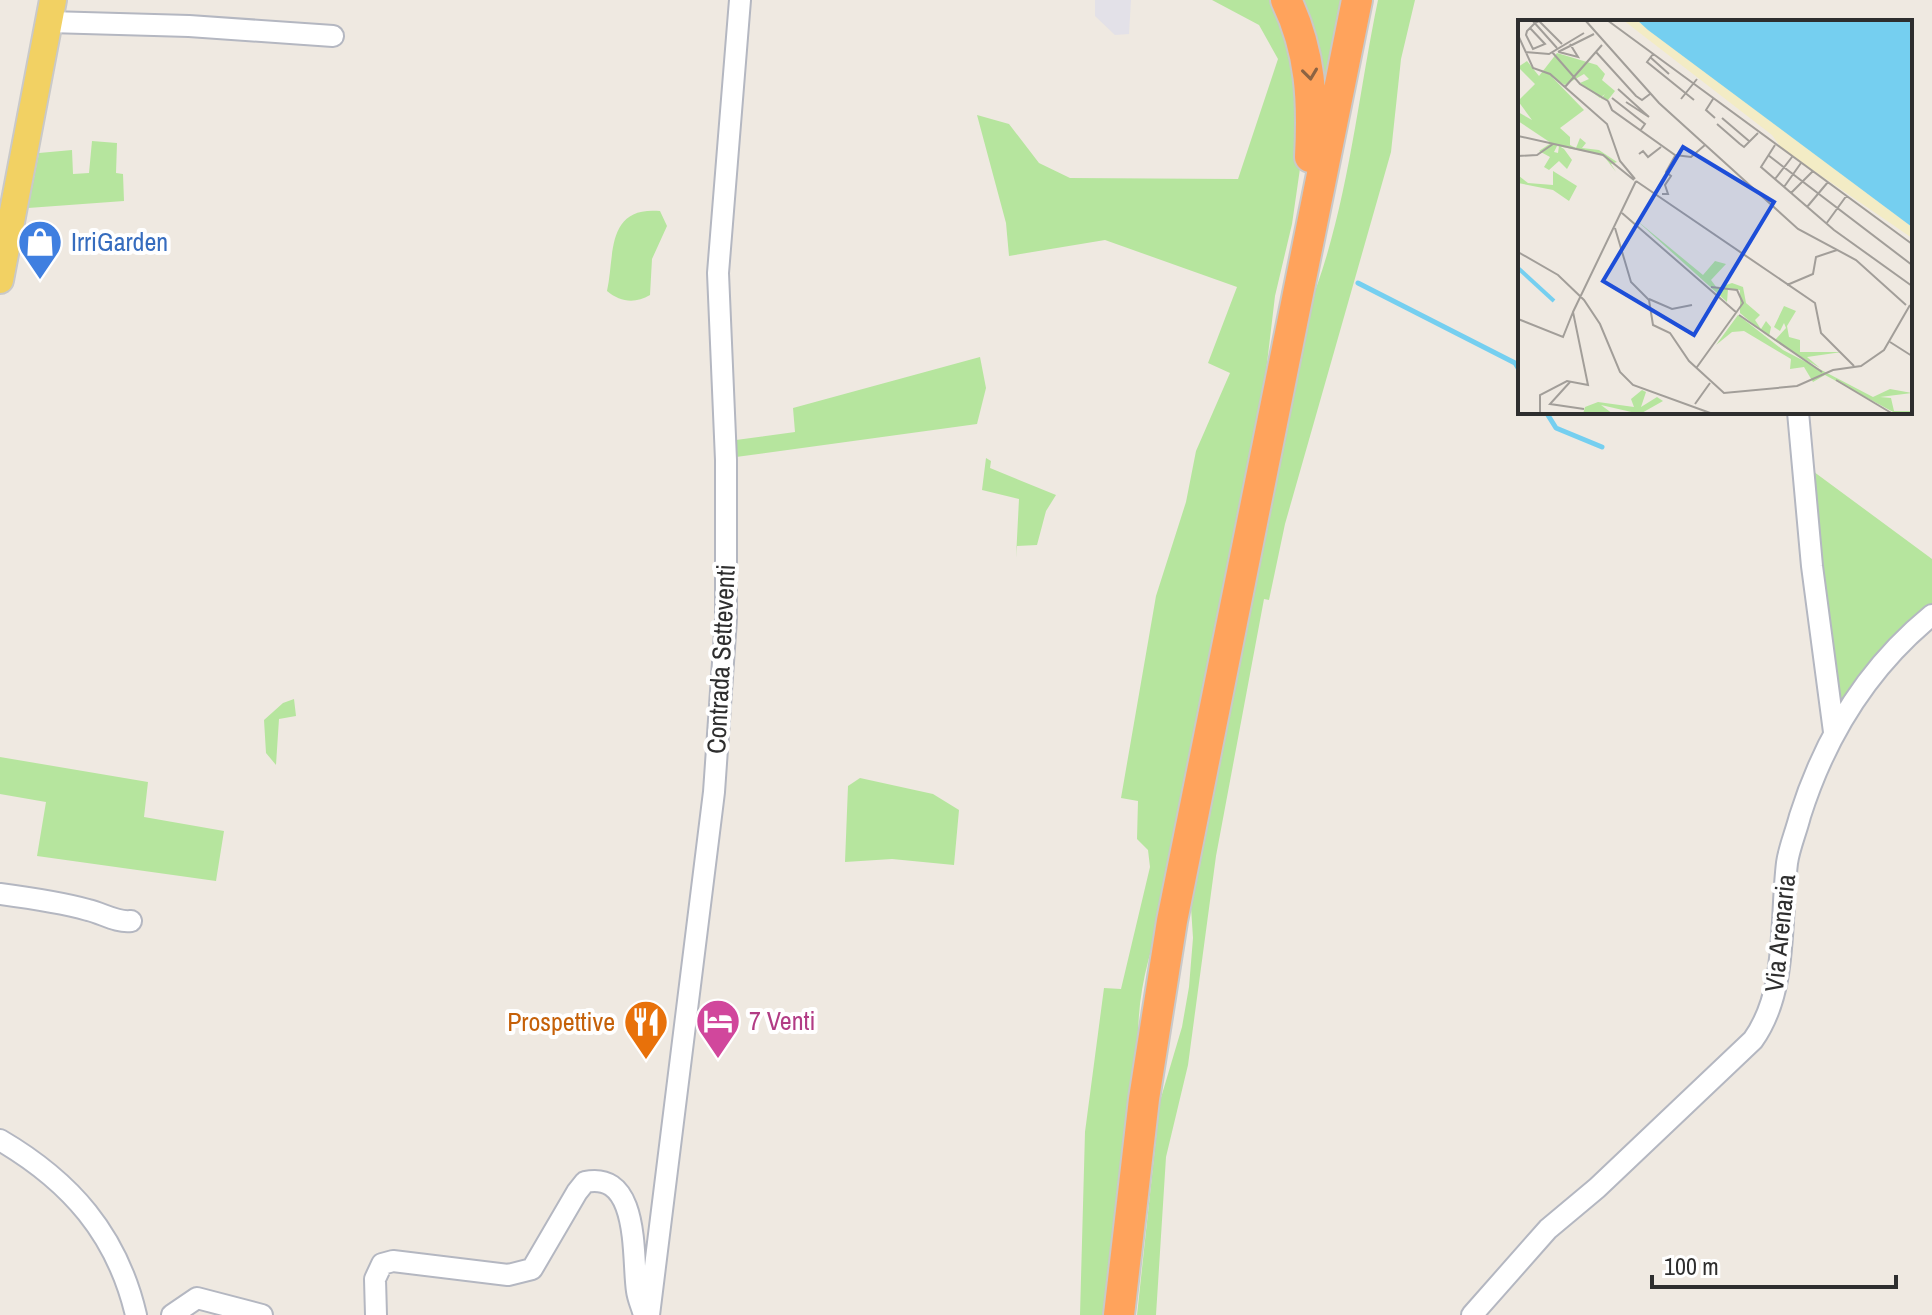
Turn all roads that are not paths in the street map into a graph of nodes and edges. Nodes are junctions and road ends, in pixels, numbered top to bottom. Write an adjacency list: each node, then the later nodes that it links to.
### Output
1 (740, 0): 20 (street, Contrada Setteventi)
2 (1286, 0): 8 (highway, one-way to 8)
3 (1357, 0): 7 (highway)
4 (1365, 0): 7 (highway)
5 (51, 11): 6 (street); 9 (main road)
6 (333, 36)
7 (1343, 68): 8 (highway)
8 (1303, 262): 21 (highway)
9 (0, 280)
10 (1798, 414): 12 (street)
11 (1932, 615): 12 (street, Via Arenaria)
12 (1834, 732): 22 (street, Via Arenaria)
13 (0, 894): 14 (street)
14 (131, 921)
15 (0, 1140): 16 (street)
16 (136, 1315)
17 (172, 1315): 18 (street)
18 (262, 1315)
19 (376, 1315): 20 (street)
20 (647, 1315)
21 (1119, 1315)
22 (1472, 1315)

